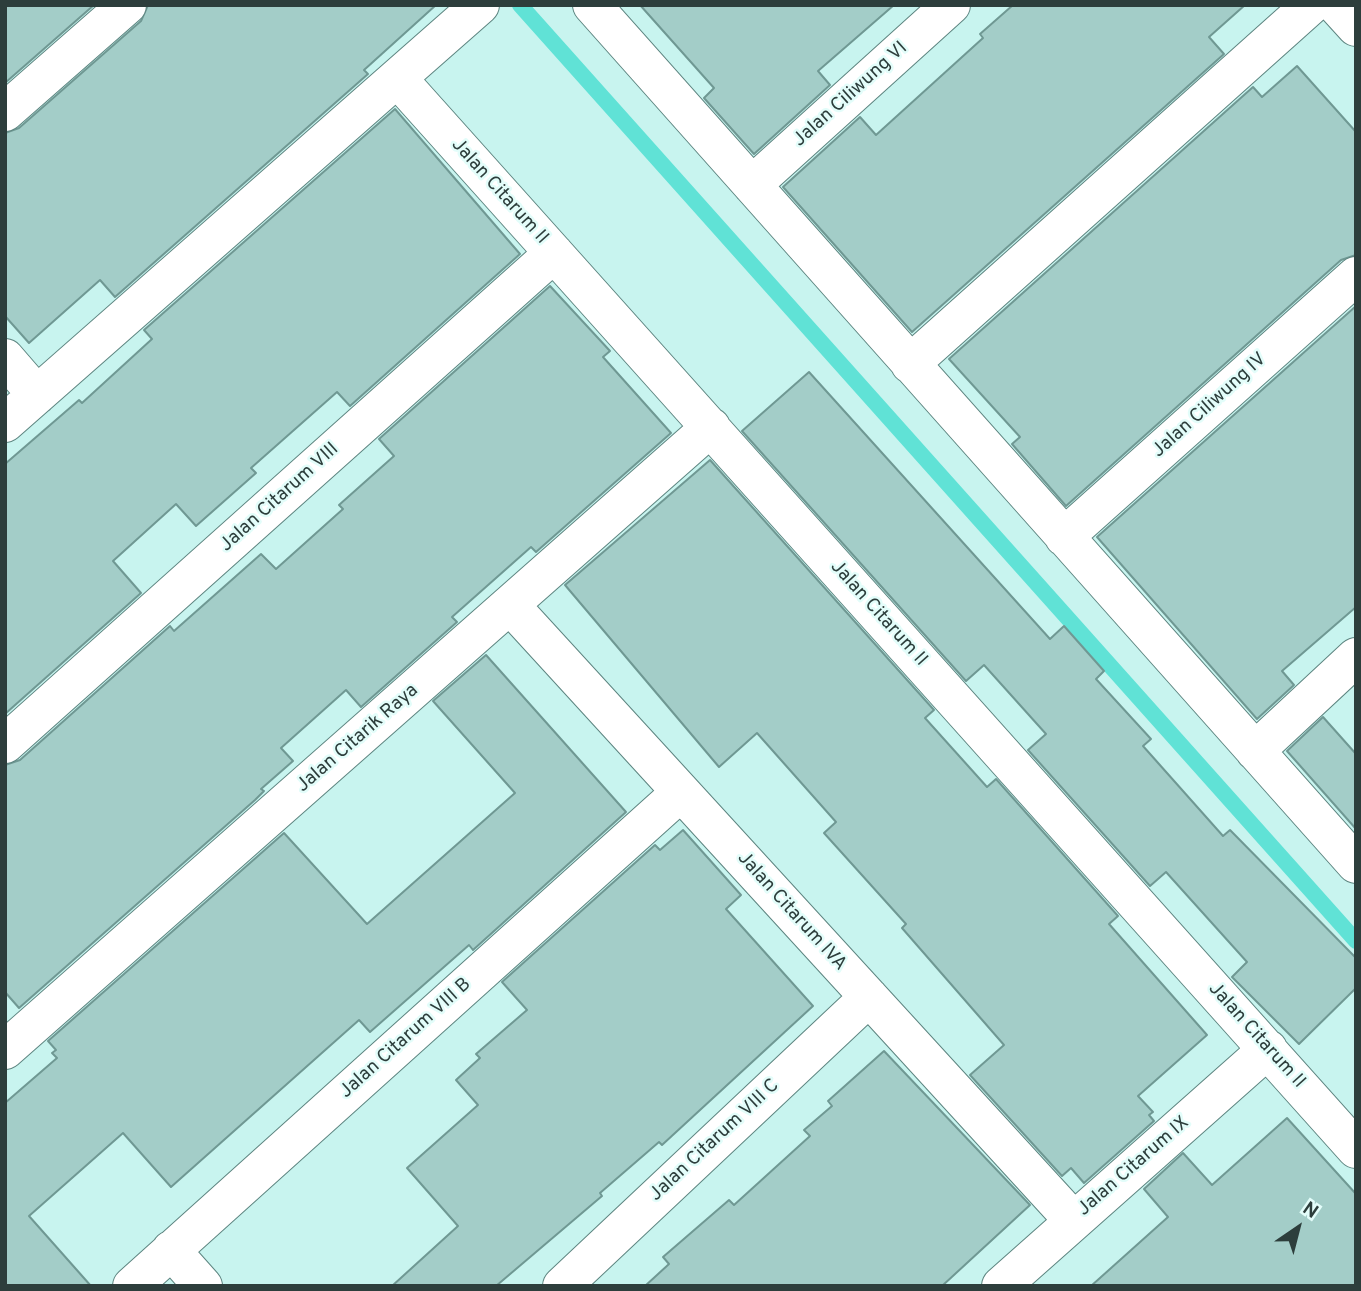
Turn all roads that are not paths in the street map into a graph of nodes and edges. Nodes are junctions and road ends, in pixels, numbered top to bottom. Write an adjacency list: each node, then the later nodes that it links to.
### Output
1 (127, 5): 9 (street)
2 (480, 5): 8 (street)
3 (592, 5): 10 (street)
4 (951, 5): 10 (street, Jalan Ciliwung VI)
5 (1311, 5): 14 (street)
6 (1336, 5): 7 (street)
7 (1356, 27)
8 (398, 79): 11 (street, Jalan Citarum II); 15 (street)
9 (5, 112)
10 (752, 185): 14 (street)
11 (554, 254): 17 (street, Jalan Citarum II); 21 (street, Jalan Citarum VIII)
12 (1356, 276): 18 (street, Jalan Ciliwung IV)
13 (5, 358): 15 (street)
14 (910, 364): 18 (street)
15 (37, 395): 16 (street)
16 (5, 423)
17 (711, 427): 19 (street, Jalan Citarik Raya); 27 (street, Jalan Citarum II)
18 (1064, 537): 22 (street)
19 (510, 604): 23 (street, Jalan Citarum IVA); 26 (street, Jalan Citarik Raya)
20 (1356, 657): 22 (street)
21 (5, 744)
22 (1255, 751): 24 (street)
23 (681, 792): 25 (street, Jalan Citarum IVA); 30 (street, Jalan Citarum VIII B)
24 (1356, 864)
25 (869, 997): 29 (street, Jalan Citarum IVA); 33 (street, Jalan Citarum VIII C)
26 (9, 1041)
27 (1268, 1049): 28 (street, Jalan Citarum II); 29 (street, Jalan Citarum IX)
28 (1356, 1149)
29 (1073, 1220): 34 (street, Jalan Citarum IX)
30 (172, 1250): 31 (street, Jalan Citarum VIII B); 32 (street)
31 (131, 1286)
32 (203, 1286)
33 (562, 1286)
34 (1001, 1286)

